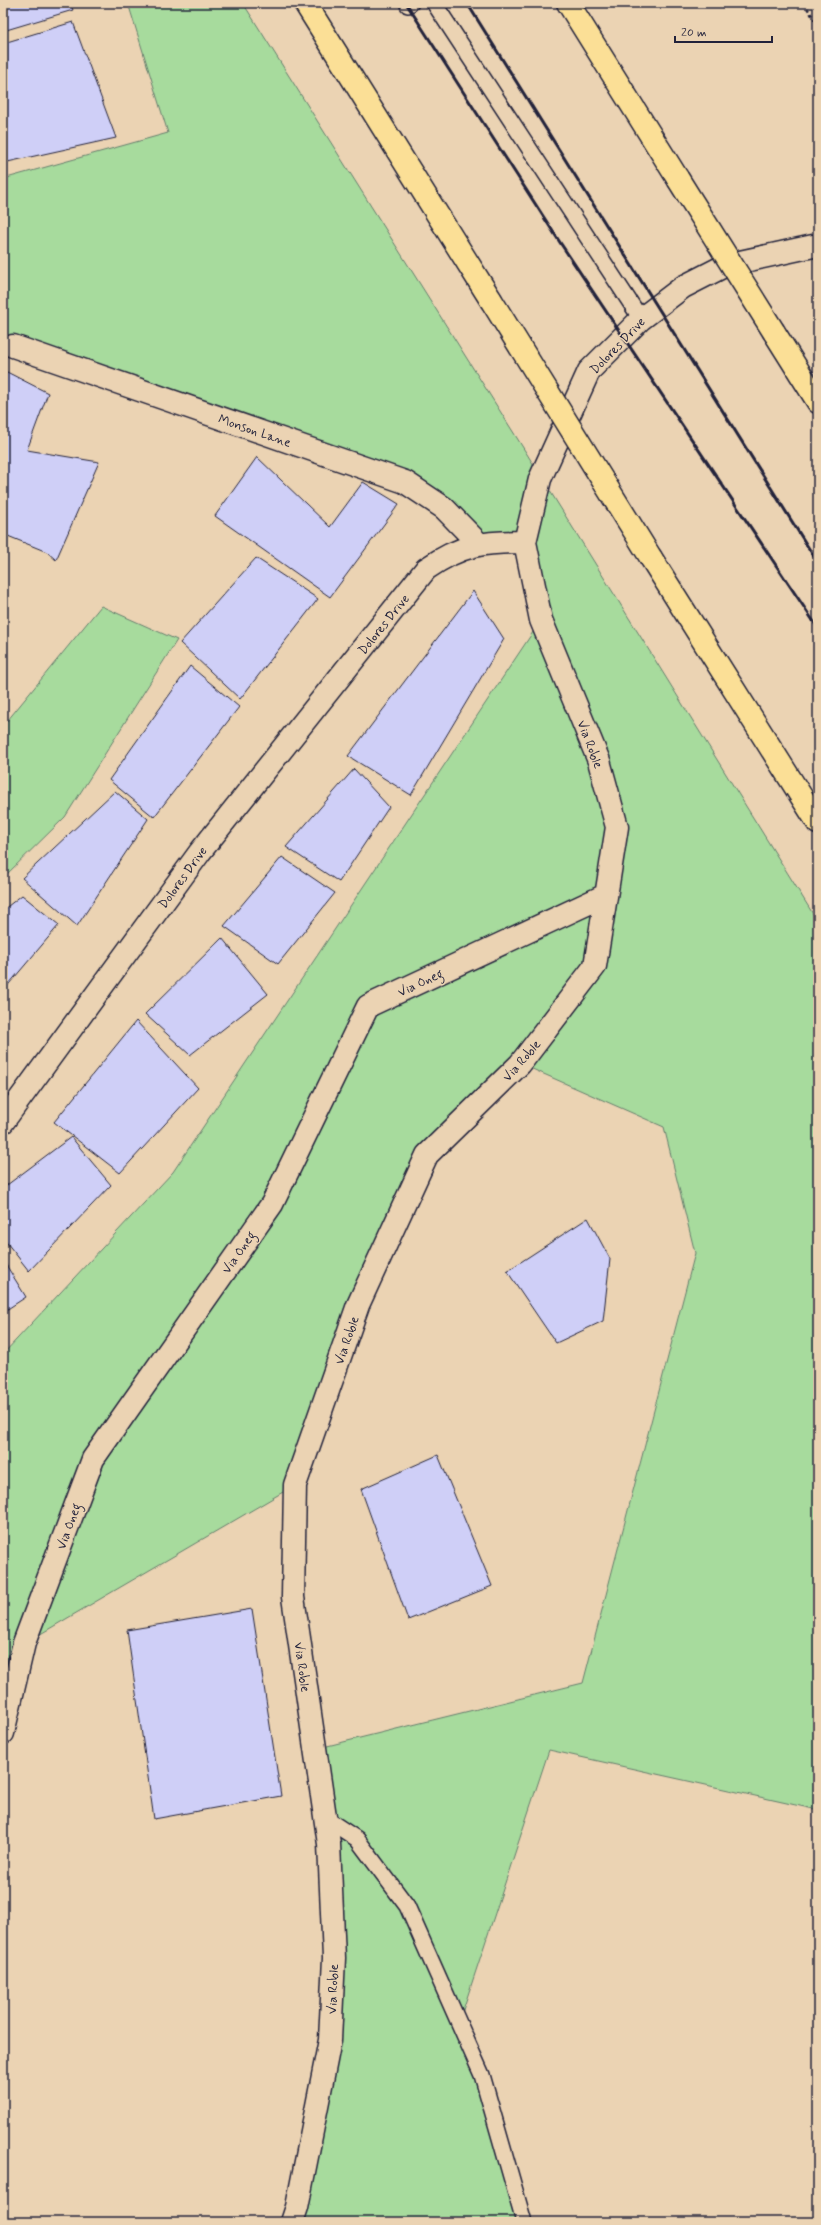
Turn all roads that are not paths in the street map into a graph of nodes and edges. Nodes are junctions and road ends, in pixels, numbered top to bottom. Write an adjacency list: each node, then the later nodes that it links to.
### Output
1 (304, 3): 10 (highway, bridge)
2 (434, 3): 5 (lane)
3 (568, 3): 7 (highway, bridge)
4 (818, 245): 5 (street, Dolores Drive)
5 (641, 319): 8 (street, Dolores Drive)
6 (13, 346): 9 (street, Monson Lane)
7 (818, 402)
8 (525, 542): 9 (street, Dolores Drive); 11 (street, Via Roble)
9 (479, 544): 12 (street, Dolores Drive)
10 (818, 823)
11 (606, 895): 13 (street, Via Oneg); 14 (street, Via Roble)
12 (3, 1122)
13 (3, 1733)
14 (325, 1818): 15 (street, Via Roble); 16 (lane)
15 (292, 2222)
16 (524, 2222)

